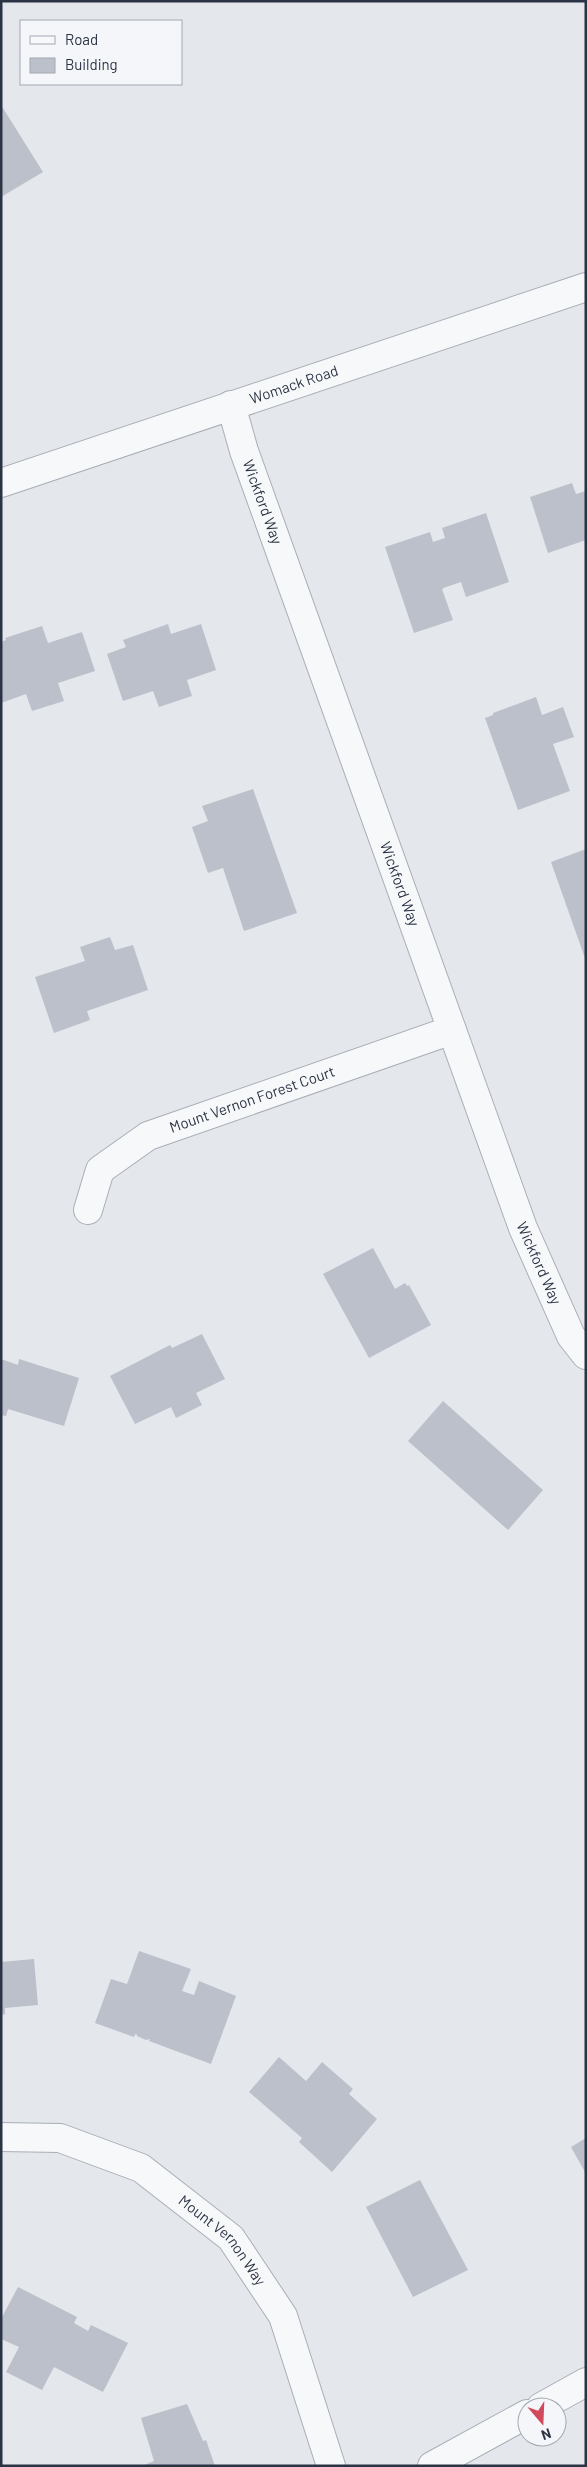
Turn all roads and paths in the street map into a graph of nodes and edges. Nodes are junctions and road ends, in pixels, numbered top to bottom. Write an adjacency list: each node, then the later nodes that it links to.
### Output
1 (586, 288): 2 (street, Womack Road)
2 (231, 405): 3 (street, Womack Road); 4 (street, Wickford Way)
3 (1, 483)
4 (452, 1030): 5 (street, Mount Vernon Forest Court); 6 (street, Wickford Way)
5 (88, 1210)
6 (586, 1355)
7 (1, 2137): 11 (street, Mount Vernon Way)
8 (586, 2382): 9 (street)
9 (558, 2397)
10 (517, 2419): 12 (street)
11 (331, 2466)
12 (432, 2466)

